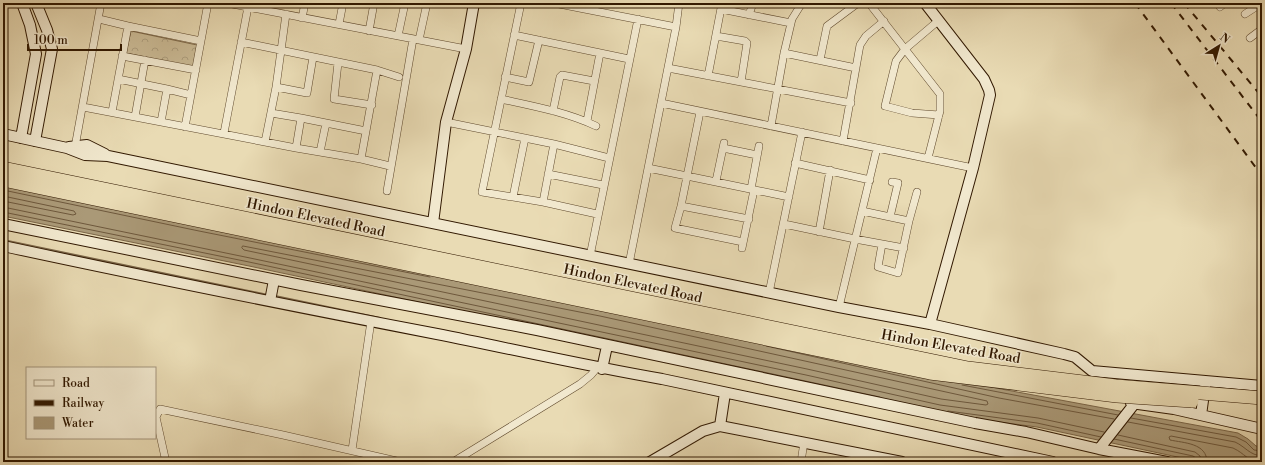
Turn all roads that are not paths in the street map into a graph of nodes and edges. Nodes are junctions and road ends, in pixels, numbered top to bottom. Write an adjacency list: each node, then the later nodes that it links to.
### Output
1 (22, 3): 95 (street)
2 (36, 3): 97 (street)
3 (101, 3): 27 (street)
4 (208, 3): 43 (street)
5 (227, 3): 22 (street)
6 (305, 3): 26 (street)
7 (343, 3): 32 (street)
8 (374, 3): 36 (street)
9 (405, 3): 38 (street)
10 (427, 3): 41 (street)
11 (474, 3): 45 (street)
12 (521, 3): 37 (street)
13 (557, 3): 28 (street)
14 (679, 3): 34 (street)
15 (753, 3): 25 (street)
16 (802, 3): 31 (street)
17 (858, 3): 54 (street)
18 (869, 3): 29 (street)
19 (925, 3): 30 (street)
20 (1262, 3): 24 (street)
21 (721, 6): 25 (street); 39 (street)
22 (248, 7): 23 (street); 44 (street)
23 (286, 14): 26 (street); 47 (street)
24 (1245, 14)
25 (749, 15): 31 (street)
26 (302, 18): 32 (street)
27 (99, 19): 33 (street); 75 (street)
28 (638, 19): 34 (street); 52 (street)
29 (884, 21): 46 (street); 57 (street)
30 (938, 21): 46 (street); 114 (street)
31 (791, 23): 48 (street)
32 (338, 24): 36 (street)
33 (128, 26): 43 (street); 50 (street)
34 (676, 27): 56 (street)
35 (1262, 29): 40 (street)
36 (369, 30): 38 (street)
37 (514, 35): 42 (street); 62 (street)
38 (398, 36): 41 (street)
39 (716, 36): 60 (street); 65 (street)
40 (1250, 38)
41 (416, 40): 45 (street); 111 (street)
42 (539, 40): 49 (street); 62 (street)
43 (201, 41): 58 (street)
44 (241, 42): 47 (street); 93 (street)
45 (466, 49): 85 (street)
46 (905, 49): 80 (street); 80 (street)
47 (280, 50): 51 (street); 67 (street)
48 (784, 52): 54 (street); 69 (street)
49 (600, 53): 52 (street); 64 (street)
50 (122, 56): 53 (street); 63 (street)
51 (313, 56): 55 (street); 67 (street)
52 (629, 59): 107 (street)
53 (145, 60): 58 (street); 66 (street)
54 (820, 60): 57 (street)
55 (338, 63): 59 (street); 74 (street)
56 (668, 68): 60 (street); 73 (street)
57 (856, 68): 72 (street)
58 (196, 70): 70 (street)
59 (378, 70): 61 (street); 74 (street)
60 (708, 76): 65 (street)
61 (398, 77)
62 (505, 78): 71 (street)
63 (118, 79): 66 (street); 77 (street)
64 (594, 81): 76 (street); 83 (street)
65 (740, 82): 69 (street)
66 (141, 84): 68 (street); 81 (street)
67 (276, 87): 79 (street)
68 (167, 89): 70 (street); 84 (street)
69 (777, 89): 72 (street); 88 (street)
70 (191, 95): 89 (street)
71 (501, 100): 76 (street); 91 (street)
72 (851, 103): 98 (street)
73 (661, 104): 78 (street); 113 (street)
74 (372, 105): 90 (street)
75 (83, 107): 77 (street); 102 (street)
76 (553, 110): 83 (street)
77 (112, 112): 81 (street)
78 (700, 112): 88 (street); 117 (street)
79 (271, 113): 82 (street); 99 (street)
80 (939, 115): 108 (street)
81 (135, 117): 84 (street)
82 (301, 118): 86 (street); 103 (street)
83 (587, 121): 87 (street)
84 (161, 122): 89 (street)
85 (446, 122): 91 (street); 135 (street)
86 (326, 123): 90 (street); 105 (street)
87 (596, 126)
88 (771, 126): 92 (street)
89 (185, 127): 93 (street)
90 (366, 130): 109 (street)
91 (494, 132): 96 (street); 126 (street)
92 (802, 132): 98 (street); 110 (street)
93 (224, 133): 99 (street)
94 (3, 134): 95 (street)
95 (21, 138): 97 (street)
96 (525, 138): 100 (street); 126 (street)
97 (35, 141): 102 (street)
98 (843, 141): 104 (street)
99 (264, 142): 103 (street)
100 (554, 144): 107 (street); 116 (street)
101 (759, 146): 106 (street)
102 (71, 147): 135 (street)
103 (296, 148): 105 (street)
104 (877, 148): 108 (street); 119 (street)
105 (320, 152): 109 (street)
106 (757, 155): 120 (street); 123 (street)
107 (609, 158): 122 (street)
108 (928, 158): 114 (street)
109 (361, 159): 111 (street)
110 (795, 163): 115 (street); 127 (street)
111 (390, 166): 124 (street)
112 (3, 168): 156 (highway, Hindon Elevated Road, bridge)
113 (648, 168): 117 (street); 144 (street)
114 (972, 168): 149 (street)
115 (830, 170): 119 (street); 138 (street)
116 (548, 174): 122 (street); 128 (street)
117 (687, 176): 120 (street); 129 (street)
118 (3, 180): 158 (highway, Hindon Elevated Road, bridge)
119 (870, 180): 130 (street)
120 (716, 181): 123 (street)
121 (892, 182): 132 (street)
122 (603, 185): 131 (street)
123 (753, 189): 127 (street); 133 (street)
124 (387, 191)
125 (917, 192): 134 (street)
126 (513, 197): 128 (street)
127 (789, 197): 137 (street)
128 (543, 202): 131 (street)
129 (681, 206): 133 (street); 133 (street)
130 (862, 211): 132 (street); 139 (street)
131 (597, 214): 143 (street)
132 (890, 217): 134 (street)
133 (749, 219)
134 (909, 220): 142 (street)
135 (433, 223): 143 (street)
136 (3, 224): 145 (street)
137 (784, 224): 138 (street); 146 (street)
138 (819, 232): 139 (street)
139 (855, 239): 140 (street); 147 (street)
140 (882, 244): 142 (street); 142 (street)
141 (3, 246): 145 (street)
142 (904, 248)
143 (590, 256): 144 (street)
144 (629, 264): 146 (street)
145 (272, 291): 148 (street); 150 (street)
146 (769, 293): 147 (street)
147 (839, 307): 149 (street)
148 (370, 321): 151 (street); 164 (street)
149 (930, 324): 152 (street)
150 (606, 350): 151 (street); 163 (street)
151 (601, 367): 155 (street); 168 (street)
152 (1092, 371): 153 (street); 157 (street)
153 (1206, 380): 154 (street); 159 (street)
154 (1262, 386)
155 (725, 393): 160 (street); 172 (street)
156 (1262, 398)
157 (1133, 406): 159 (street); 163 (street)
158 (1262, 406)
159 (1201, 415): 161 (street)
160 (720, 426): 162 (street); 169 (street)
161 (1262, 429)
162 (804, 442): 170 (street); 171 (street)
163 (1101, 446): 165 (street)
164 (352, 450): 166 (street); 167 (street)
165 (1150, 460): 173 (street)
166 (166, 462)
167 (401, 462)
168 (453, 462)
169 (650, 462)
170 (801, 462)
171 (902, 462)
172 (1053, 462)
173 (1168, 462)

